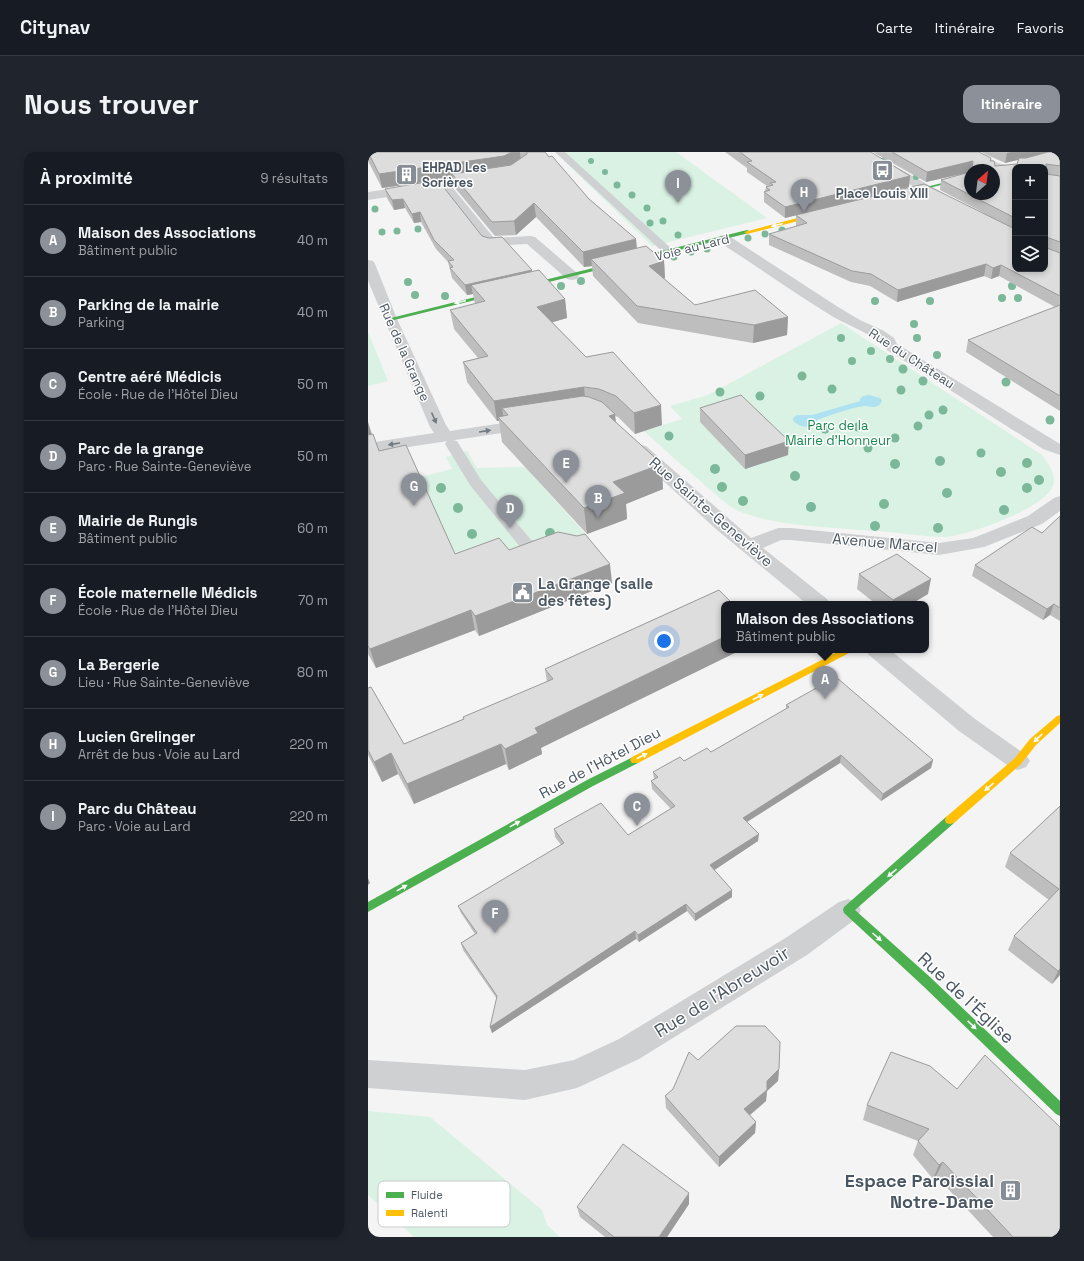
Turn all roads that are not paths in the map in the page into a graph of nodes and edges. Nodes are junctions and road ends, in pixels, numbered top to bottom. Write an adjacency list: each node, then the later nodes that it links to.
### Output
1 (560, 152): 15 (lane)
2 (862, 152): 9 (street)
3 (968, 152): 5 (street)
4 (1026, 163): 5 (street)
5 (1005, 170)
6 (964, 178): 9 (street)
7 (459, 183): 8 (street)
8 (444, 185): 10 (street); 17 (street)
9 (923, 188): 11 (street); 12 (street)
10 (368, 196)
11 (892, 196)
12 (954, 204)
13 (836, 210): 14 (street, Voie au Lard, one-way to 14)
14 (724, 239): 15 (street, Voie au Lard); 24 (street, Rue du Château)
15 (669, 252): 17 (street, Voie au Lard)
16 (368, 264): 18 (street, Rue de la Grange)
17 (572, 276): 19 (street, Voie au Lard, one-way to 19)
18 (373, 292): 19 (street, Rue de la Grange)
19 (390, 319): 22 (street, Rue de la Grange, one-way to 22)
20 (547, 420): 22 (street, one-way to 20)
21 (626, 437): 26 (street, Rue Sainte-Geneviève)
22 (449, 440): 23 (street, one-way to 23); 27 (lane)
23 (368, 448)
24 (1060, 450)
25 (1060, 502): 26 (street, Avenue Marcel)
26 (750, 546): 28 (street, Rue Sainte-Geneviève)
27 (567, 547)
28 (816, 601)
29 (842, 653): 33 (street, Rue de l'Hôtel Dieu, one-way to 29)
30 (880, 653): 32 (street)
31 (1060, 718): 32 (street, Rue de l'Abreuvoir, one-way to 32)
32 (1018, 761): 34 (street, Rue de l'Abreuvoir, one-way to 34)
33 (368, 907)
34 (848, 910): 35 (street, Rue de l'Abreuvoir); 36 (street, Rue de l'Église, one-way to 36)
35 (368, 1074)
36 (1060, 1110)

